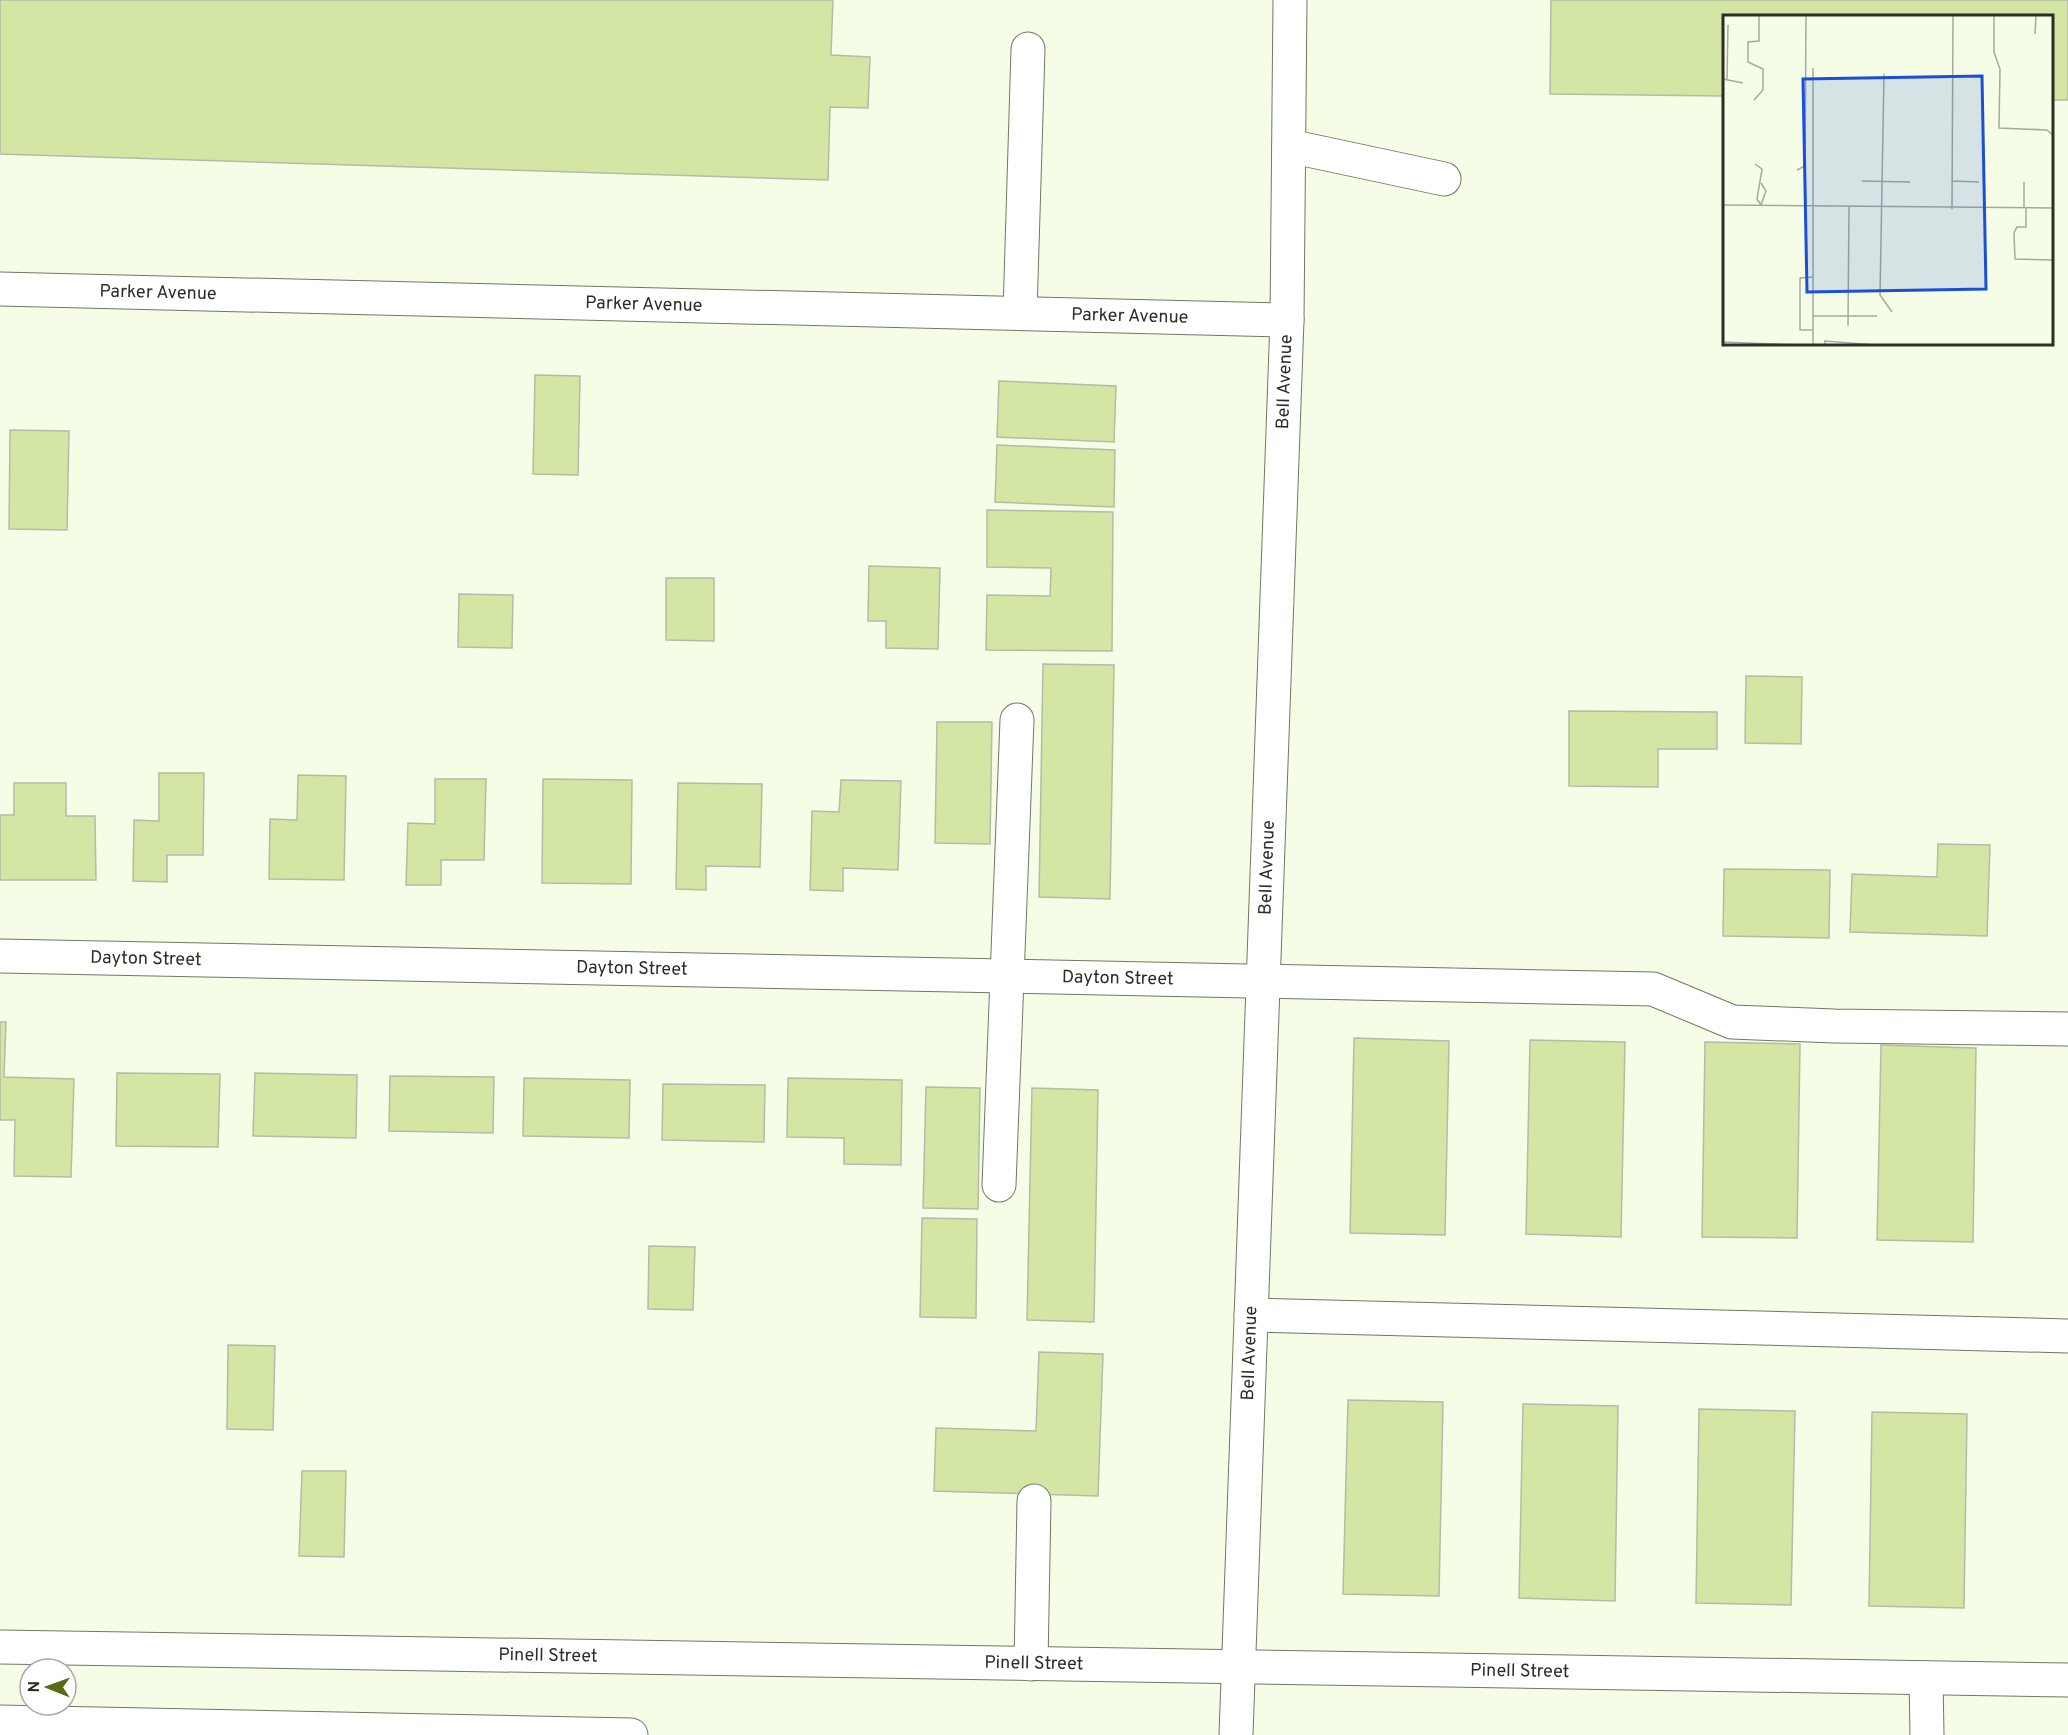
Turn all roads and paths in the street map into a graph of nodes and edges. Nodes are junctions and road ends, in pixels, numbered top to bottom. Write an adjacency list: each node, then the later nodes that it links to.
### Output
1 (1290, 0): 3 (street, Bell Avenue)
2 (1028, 50): 6 (street)
3 (1289, 146): 4 (street); 7 (street, Bell Avenue)
4 (1444, 179)
5 (0, 289): 6 (street, Parker Avenue)
6 (1020, 313): 7 (street, Parker Avenue)
7 (1287, 320): 11 (street, Bell Avenue)
8 (1017, 720): 10 (street)
9 (0, 956): 10 (street, Dayton Street)
10 (1006, 976): 11 (street, Dayton Street); 13 (street)
11 (1263, 982): 12 (street, Dayton Street); 14 (street, Bell Avenue)
12 (2068, 1029)
13 (999, 1185)
14 (1251, 1315): 15 (street); 19 (street, Bell Avenue)
15 (2068, 1336)
16 (1034, 1501): 18 (street)
17 (0, 1647): 18 (street, Pinell Street)
18 (1031, 1664): 19 (street, Pinell Street)
19 (1238, 1668): 20 (street, Pinell Street); 24 (street, Bell Avenue)
20 (1926, 1678): 21 (street, Pinell Street); 25 (street)
21 (2068, 1680)
22 (0, 1722): 23 (street)
23 (631, 1735)
24 (1236, 1735)
25 (1928, 1735)

